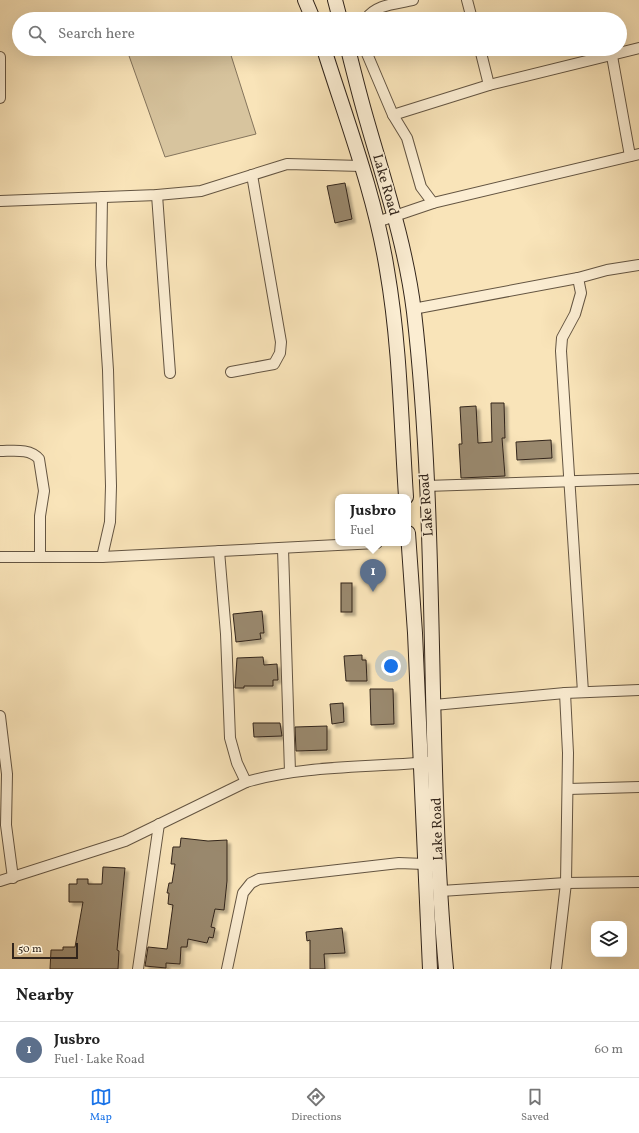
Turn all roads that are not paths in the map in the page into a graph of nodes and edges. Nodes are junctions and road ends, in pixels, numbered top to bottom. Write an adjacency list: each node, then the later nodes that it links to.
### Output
1 (305, 0): 5 (main road)
2 (335, 0): 6 (main road)
3 (413, 0): 7 (street)
4 (467, 0): 8 (street)
5 (309, 12)
6 (338, 12)
7 (372, 12)
8 (470, 12)
9 (639, 48): 10 (street)
10 (627, 52)
11 (326, 56): 21 (main road, Lake Road)
12 (350, 56): 27 (main road, Lake Road)
13 (368, 56): 19 (street)
14 (482, 56): 17 (street)
15 (612, 56): 17 (street); 20 (street)
16 (0, 57): 18 (street)
17 (489, 84): 19 (street)
18 (0, 98)
19 (393, 115): 26 (street)
20 (635, 155): 26 (street)
21 (361, 166): 22 (street); 28 (main road, Lake Road)
22 (252, 175): 23 (street); 32 (street)
23 (157, 195): 24 (street); 33 (street)
24 (102, 197): 25 (street); 45 (street)
25 (0, 201)
26 (433, 203): 27 (street)
27 (395, 217): 28 (street); 31 (main road, Lake Road)
28 (377, 222): 38 (main road, Lake Road)
29 (639, 265): 30 (street)
30 (578, 278): 31 (street); 36 (street)
31 (413, 309): 37 (main road, Lake Road)
32 (231, 372)
33 (170, 373)
34 (0, 451): 44 (street)
35 (639, 479): 36 (street)
36 (570, 481): 37 (street); 47 (street)
37 (426, 486): 49 (main road, Lake Road)
38 (406, 494)
39 (335, 546): 41 (street)
40 (408, 546): 52 (main road, Lake Road)
41 (283, 549): 42 (street); 53 (street)
42 (219, 551): 45 (street); 54 (street)
43 (0, 557): 44 (street)
44 (40, 557): 45 (street)
45 (102, 557)
46 (639, 690): 47 (street)
47 (583, 692): 48 (street)
48 (566, 694): 49 (street); 56 (street)
49 (434, 705): 51 (main road, Lake Road)
50 (0, 716): 59 (street)
51 (436, 762): 52 (street); 63 (main road, Lake Road)
52 (420, 763): 53 (street); 58 (main road, Lake Road)
53 (290, 772): 54 (street)
54 (246, 782): 57 (street)
55 (639, 787): 56 (street)
56 (568, 789): 62 (street)
57 (159, 824): 59 (street); 64 (street)
58 (424, 864): 65 (street); 66 (main road, Lake Road)
59 (13, 878): 60 (street)
60 (0, 881)
61 (639, 882): 62 (street)
62 (566, 883): 63 (street); 68 (street)
63 (441, 891): 67 (main road, Lake Road)
64 (138, 969)
65 (227, 969)
66 (430, 969)
67 (446, 969)
68 (556, 969)

